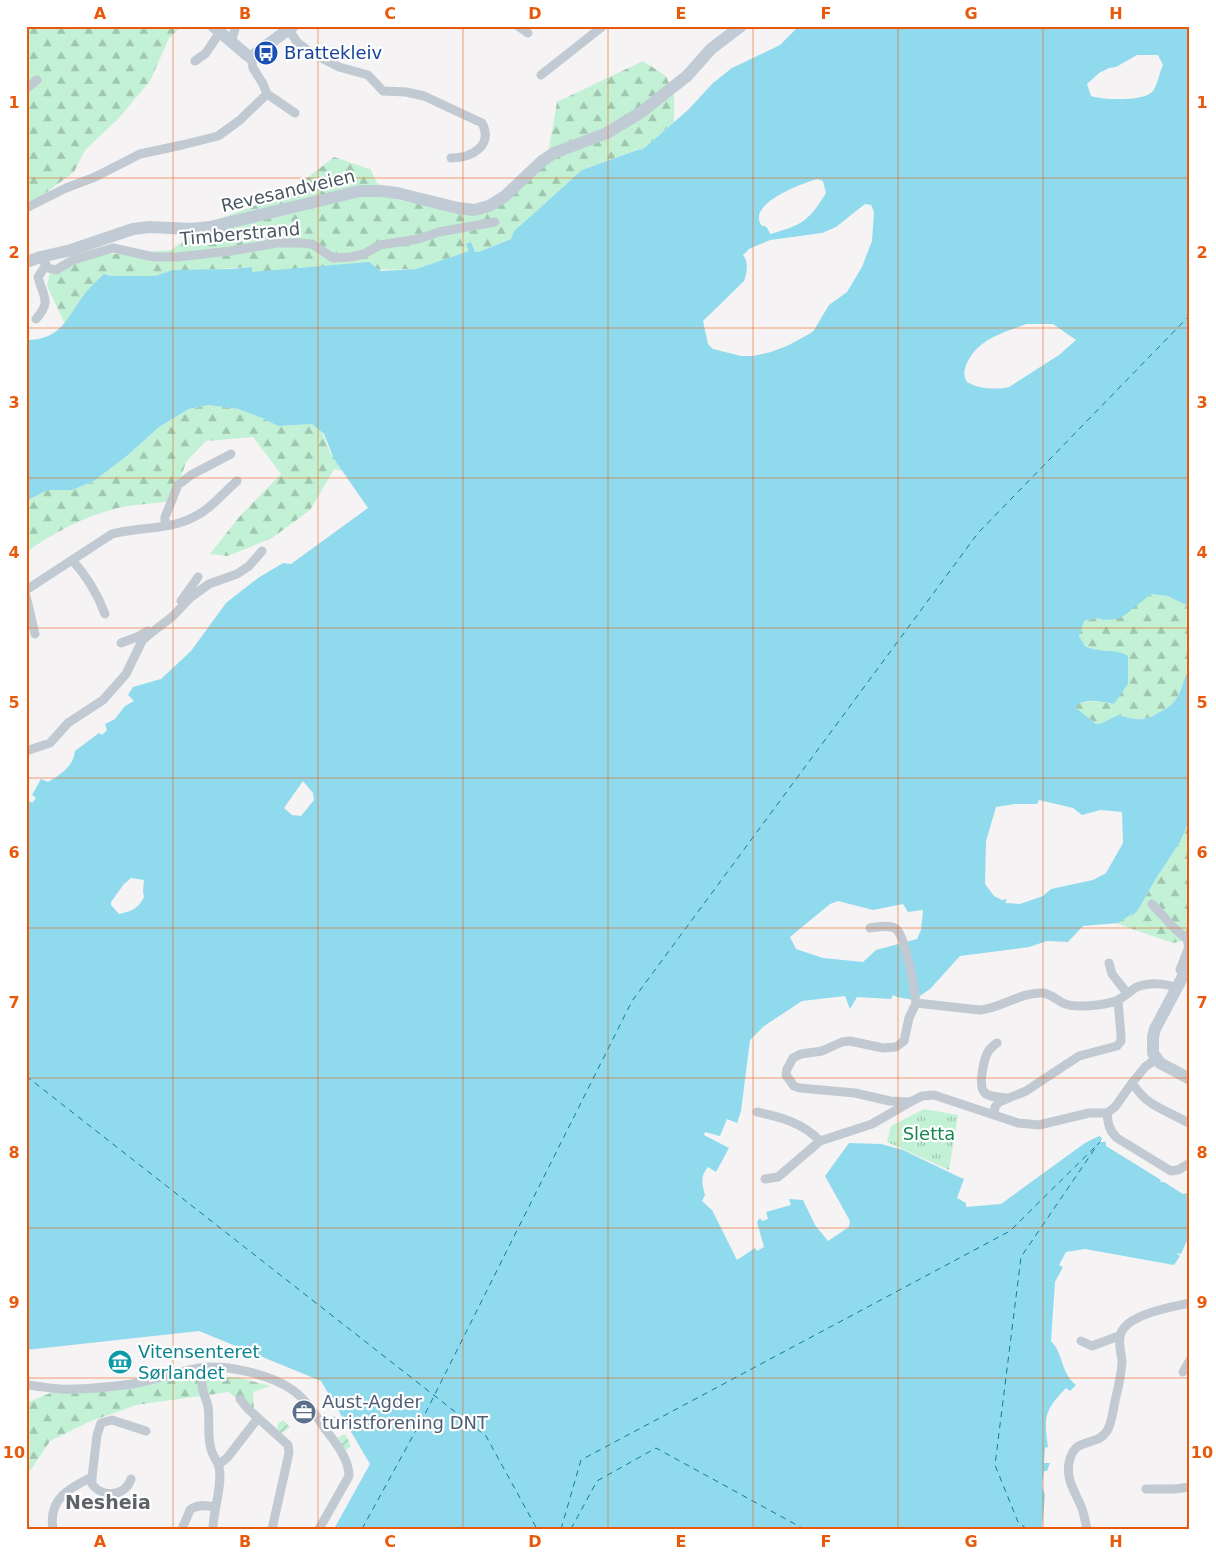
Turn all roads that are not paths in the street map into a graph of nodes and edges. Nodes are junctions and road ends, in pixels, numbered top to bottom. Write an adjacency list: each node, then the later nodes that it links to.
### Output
1 (236, 26): 8 (street)
2 (518, 26): 7 (street)
3 (603, 26): 11 (street)
4 (741, 26): 19 (main road, Revesandveien)
5 (291, 28): 9 (main road); 16 (street)
6 (216, 29): 8 (main road); 10 (street)
7 (528, 33)
8 (231, 42): 9 (main road)
9 (251, 57): 14 (street)
10 (196, 61)
11 (541, 75)
12 (37, 80): 13 (street)
13 (26, 89)
14 (268, 94): 15 (street); 17 (street)
15 (295, 113)
16 (451, 158)
17 (26, 208)
18 (495, 222): 19 (street, Timberstrand)
19 (44, 261): 20 (main road, Revesandveien); 21 (street)
20 (26, 262)
21 (36, 319)
22 (231, 454): 24 (street)
23 (237, 481): 24 (street)
24 (165, 526): 26 (street)
25 (262, 551): 31 (street)
26 (72, 560): 28 (street); 30 (street)
27 (198, 577): 31 (street)
28 (26, 590)
29 (26, 596): 32 (street)
30 (105, 614)
31 (158, 627): 33 (street); 34 (street)
32 (35, 634)
33 (121, 644)
34 (26, 751)
35 (1152, 904): 39 (street)
36 (870, 928): 42 (street)
37 (1109, 963): 40 (street)
38 (1190, 963): 39 (main road)
39 (1175, 987): 40 (street); 44 (main road)
40 (1127, 993): 41 (street)
41 (1118, 1000): 42 (street); 47 (street)
42 (916, 1003): 48 (street)
43 (996, 1043): 47 (street)
44 (1156, 1059): 45 (main road); 46 (street)
45 (1190, 1079)
46 (1132, 1083): 50 (street); 52 (street)
47 (1011, 1098): 51 (street)
48 (910, 1102): 51 (street); 53 (street)
49 (757, 1112): 53 (street)
50 (1107, 1113): 51 (street); 54 (street)
51 (994, 1115)
52 (1190, 1124)
53 (820, 1141): 55 (street)
54 (1190, 1163)
55 (765, 1179)
56 (1190, 1303): 57 (street)
57 (1120, 1337): 58 (street); 77 (street)
58 (1081, 1341)
59 (1190, 1360): 60 (street)
60 (1183, 1372)
61 (202, 1383): 66 (street)
62 (26, 1385): 76 (street)
63 (240, 1398): 64 (street)
64 (258, 1418): 66 (street); 75 (street)
65 (146, 1431): 67 (street)
66 (218, 1466): 71 (street)
67 (92, 1476): 68 (street); 72 (street)
68 (131, 1479)
69 (1190, 1487): 70 (street)
70 (1146, 1489)
71 (215, 1506): 73 (street); 74 (street)
72 (53, 1529)
73 (182, 1529)
74 (213, 1529)
75 (272, 1529)
76 (319, 1529)
77 (1086, 1529)

